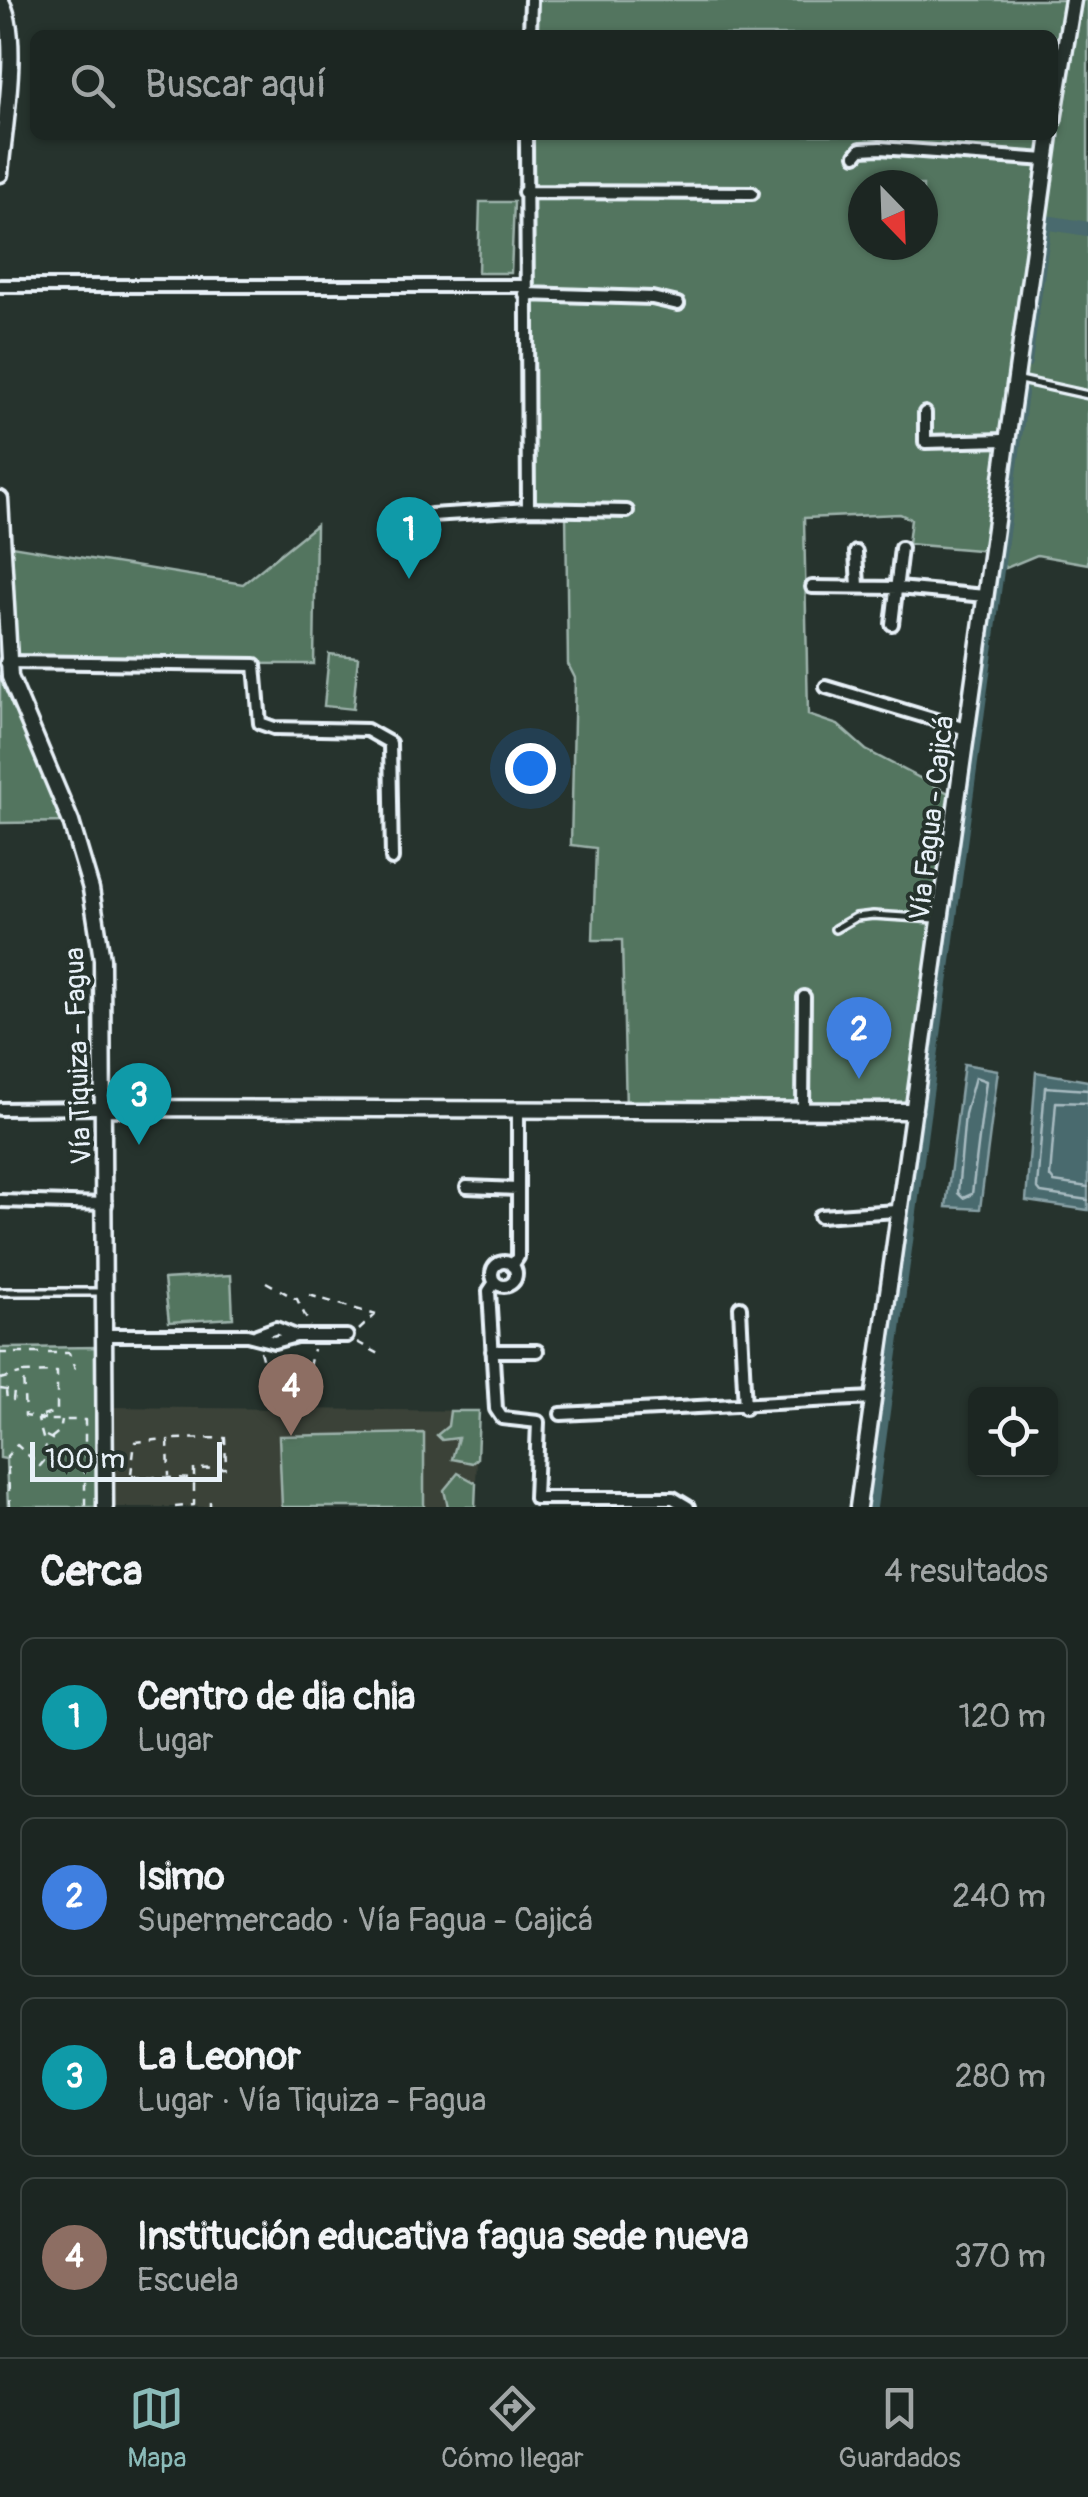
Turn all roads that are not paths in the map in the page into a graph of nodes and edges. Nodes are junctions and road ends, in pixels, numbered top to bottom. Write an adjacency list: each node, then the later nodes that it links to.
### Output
1 (0, 0): 5 (street)
2 (531, 0): 4 (street)
3 (1073, 0): 6 (street)
4 (530, 30)
5 (4, 73): 11 (street)
6 (1058, 90)
7 (526, 140): 12 (street)
8 (1049, 140): 10 (street, Vía Fagua - Cajicá)
9 (856, 155): 10 (street)
10 (1046, 160): 17 (street, Vía Fagua - Cajicá)
11 (0, 174)
12 (524, 192): 13 (street); 15 (street)
13 (752, 194)
14 (0, 286): 15 (street)
15 (525, 290): 16 (street); 22 (street)
16 (678, 304)
17 (1018, 379): 18 (lane); 20 (street, Vía Fagua - Cajicá)
18 (1088, 395)
19 (925, 413): 20 (street)
20 (1006, 440): 30 (street, Vía Fagua - Cajicá)
21 (0, 500): 32 (street, Vía Tiquiza - Fagua)
22 (528, 509): 23 (street); 24 (street)
23 (627, 512)
24 (432, 515)
25 (902, 548): 29 (street)
26 (856, 552): 28 (street)
27 (812, 586): 28 (street)
28 (858, 586): 29 (street)
29 (898, 588): 30 (street); 31 (street)
30 (985, 596): 34 (street, Vía Fagua - Cajicá)
31 (892, 624)
32 (6, 662): 35 (street); 39 (street, Vía Tiquiza - Fagua)
33 (826, 687): 34 (street)
34 (966, 729): 36 (street, Vía Fagua - Cajicá)
35 (392, 859)
36 (944, 920): 37 (lane); 43 (street, Vía Fagua - Cajicá)
37 (835, 930)
38 (804, 997): 42 (street)
39 (103, 1108): 40 (street); 41 (street); 47 (street, Vía Tiquiza - Fagua)
40 (0, 1109)
41 (518, 1110): 42 (street); 45 (street)
42 (803, 1110): 43 (street)
43 (914, 1111): 48 (street, Vía Fagua - Cajicá)
44 (467, 1187): 45 (street)
45 (518, 1189): 55 (street)
46 (0, 1201): 47 (street)
47 (106, 1204): 51 (street, Vía Tiquiza - Fagua)
48 (898, 1211): 49 (street); 57 (street, Vía Fagua - Cajicá)
49 (820, 1216)
50 (0, 1292): 51 (lane)
51 (105, 1292): 53 (street, Vía Tiquiza - Fagua)
52 (740, 1307): 58 (street)
53 (106, 1335): 54 (street); 61 (street, Vía Tiquiza - Fagua)
54 (347, 1336)
55 (492, 1351): 56 (street); 60 (street)
56 (537, 1352)
57 (873, 1398): 58 (street); 63 (street, Vía Fagua - Cajicá)
58 (745, 1408): 59 (street)
59 (561, 1414)
60 (615, 1503): 62 (street)
61 (105, 1507)
62 (688, 1507)
63 (858, 1507)

